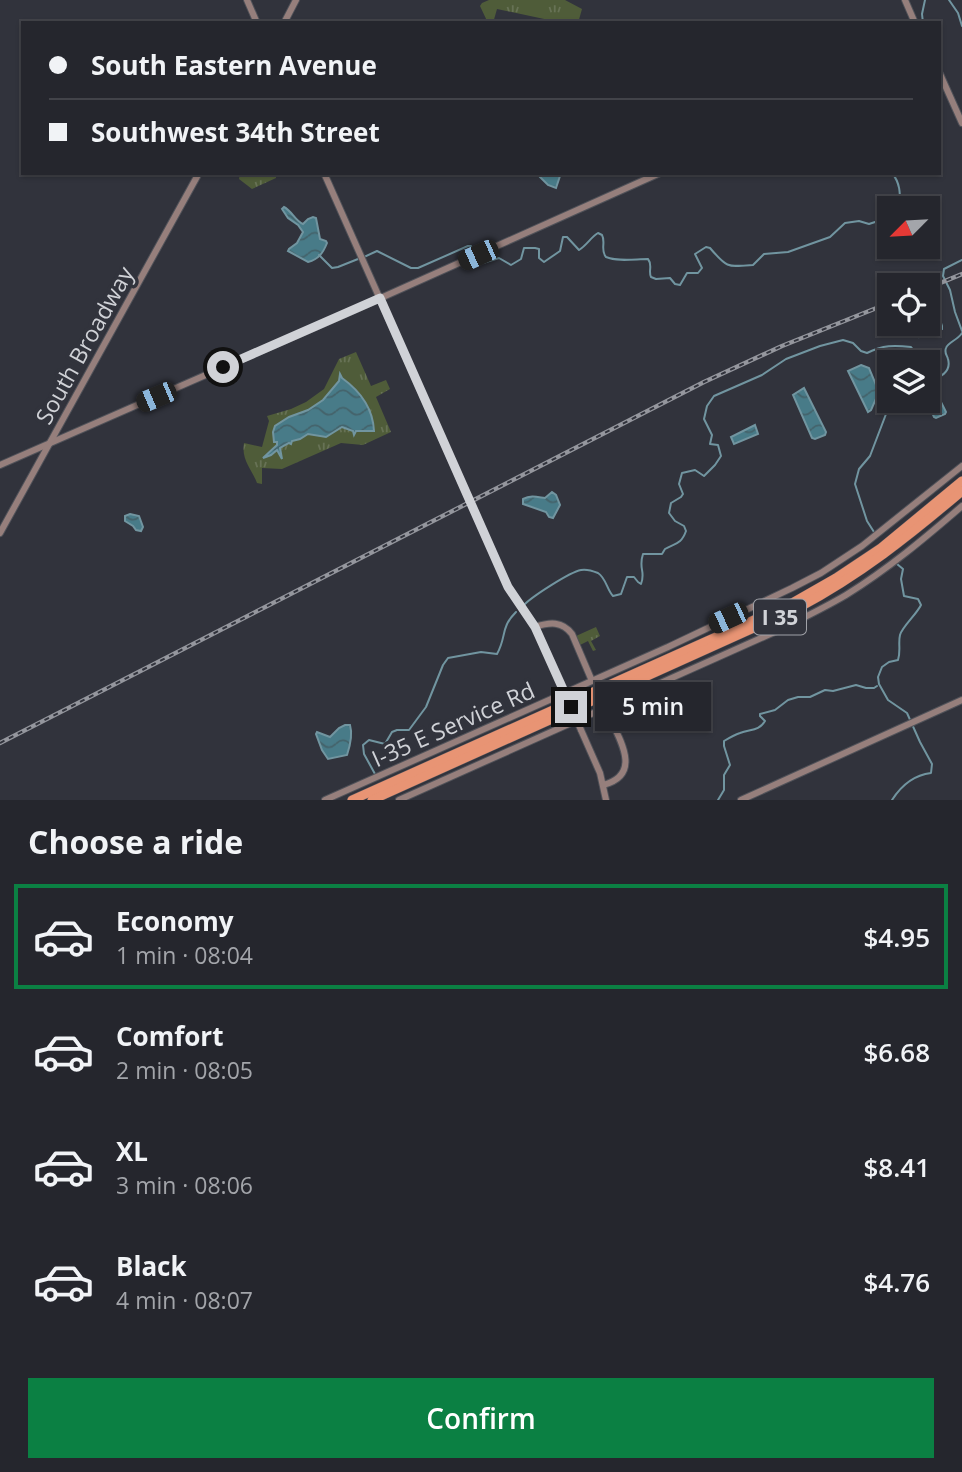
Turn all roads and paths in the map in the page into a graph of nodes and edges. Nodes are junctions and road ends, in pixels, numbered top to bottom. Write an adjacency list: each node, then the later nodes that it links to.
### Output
1 (247, 0): 4 (street)
2 (296, 0): 5 (street)
3 (905, 0): 6 (street)
4 (256, 21)
5 (285, 21)
6 (914, 21)
7 (941, 76): 8 (street)
8 (962, 123)
9 (198, 175): 13 (street, South Broadway)
10 (325, 175): 12 (street)
11 (656, 175): 12 (street)
12 (380, 298): 13 (street); 20 (street)
13 (50, 443): 14 (street); 19 (street, South Broadway)
14 (0, 465)
15 (962, 466): 21 (street, I-35 E Service Rd)
16 (962, 481): 26 (highway, I 35)
17 (962, 491): 27 (highway, I 35)
18 (962, 506): 23 (street)
19 (0, 533)
20 (535, 627): 21 (street); 24 (street, bridge)
21 (592, 681): 25 (street, I-35 E Service Rd)
22 (962, 701): 30 (street)
23 (605, 708): 24 (street); 28 (street)
24 (603, 785): 29 (street)
25 (325, 800)
26 (352, 800)
27 (372, 800)
28 (399, 800)
29 (606, 800)
30 (741, 800)

